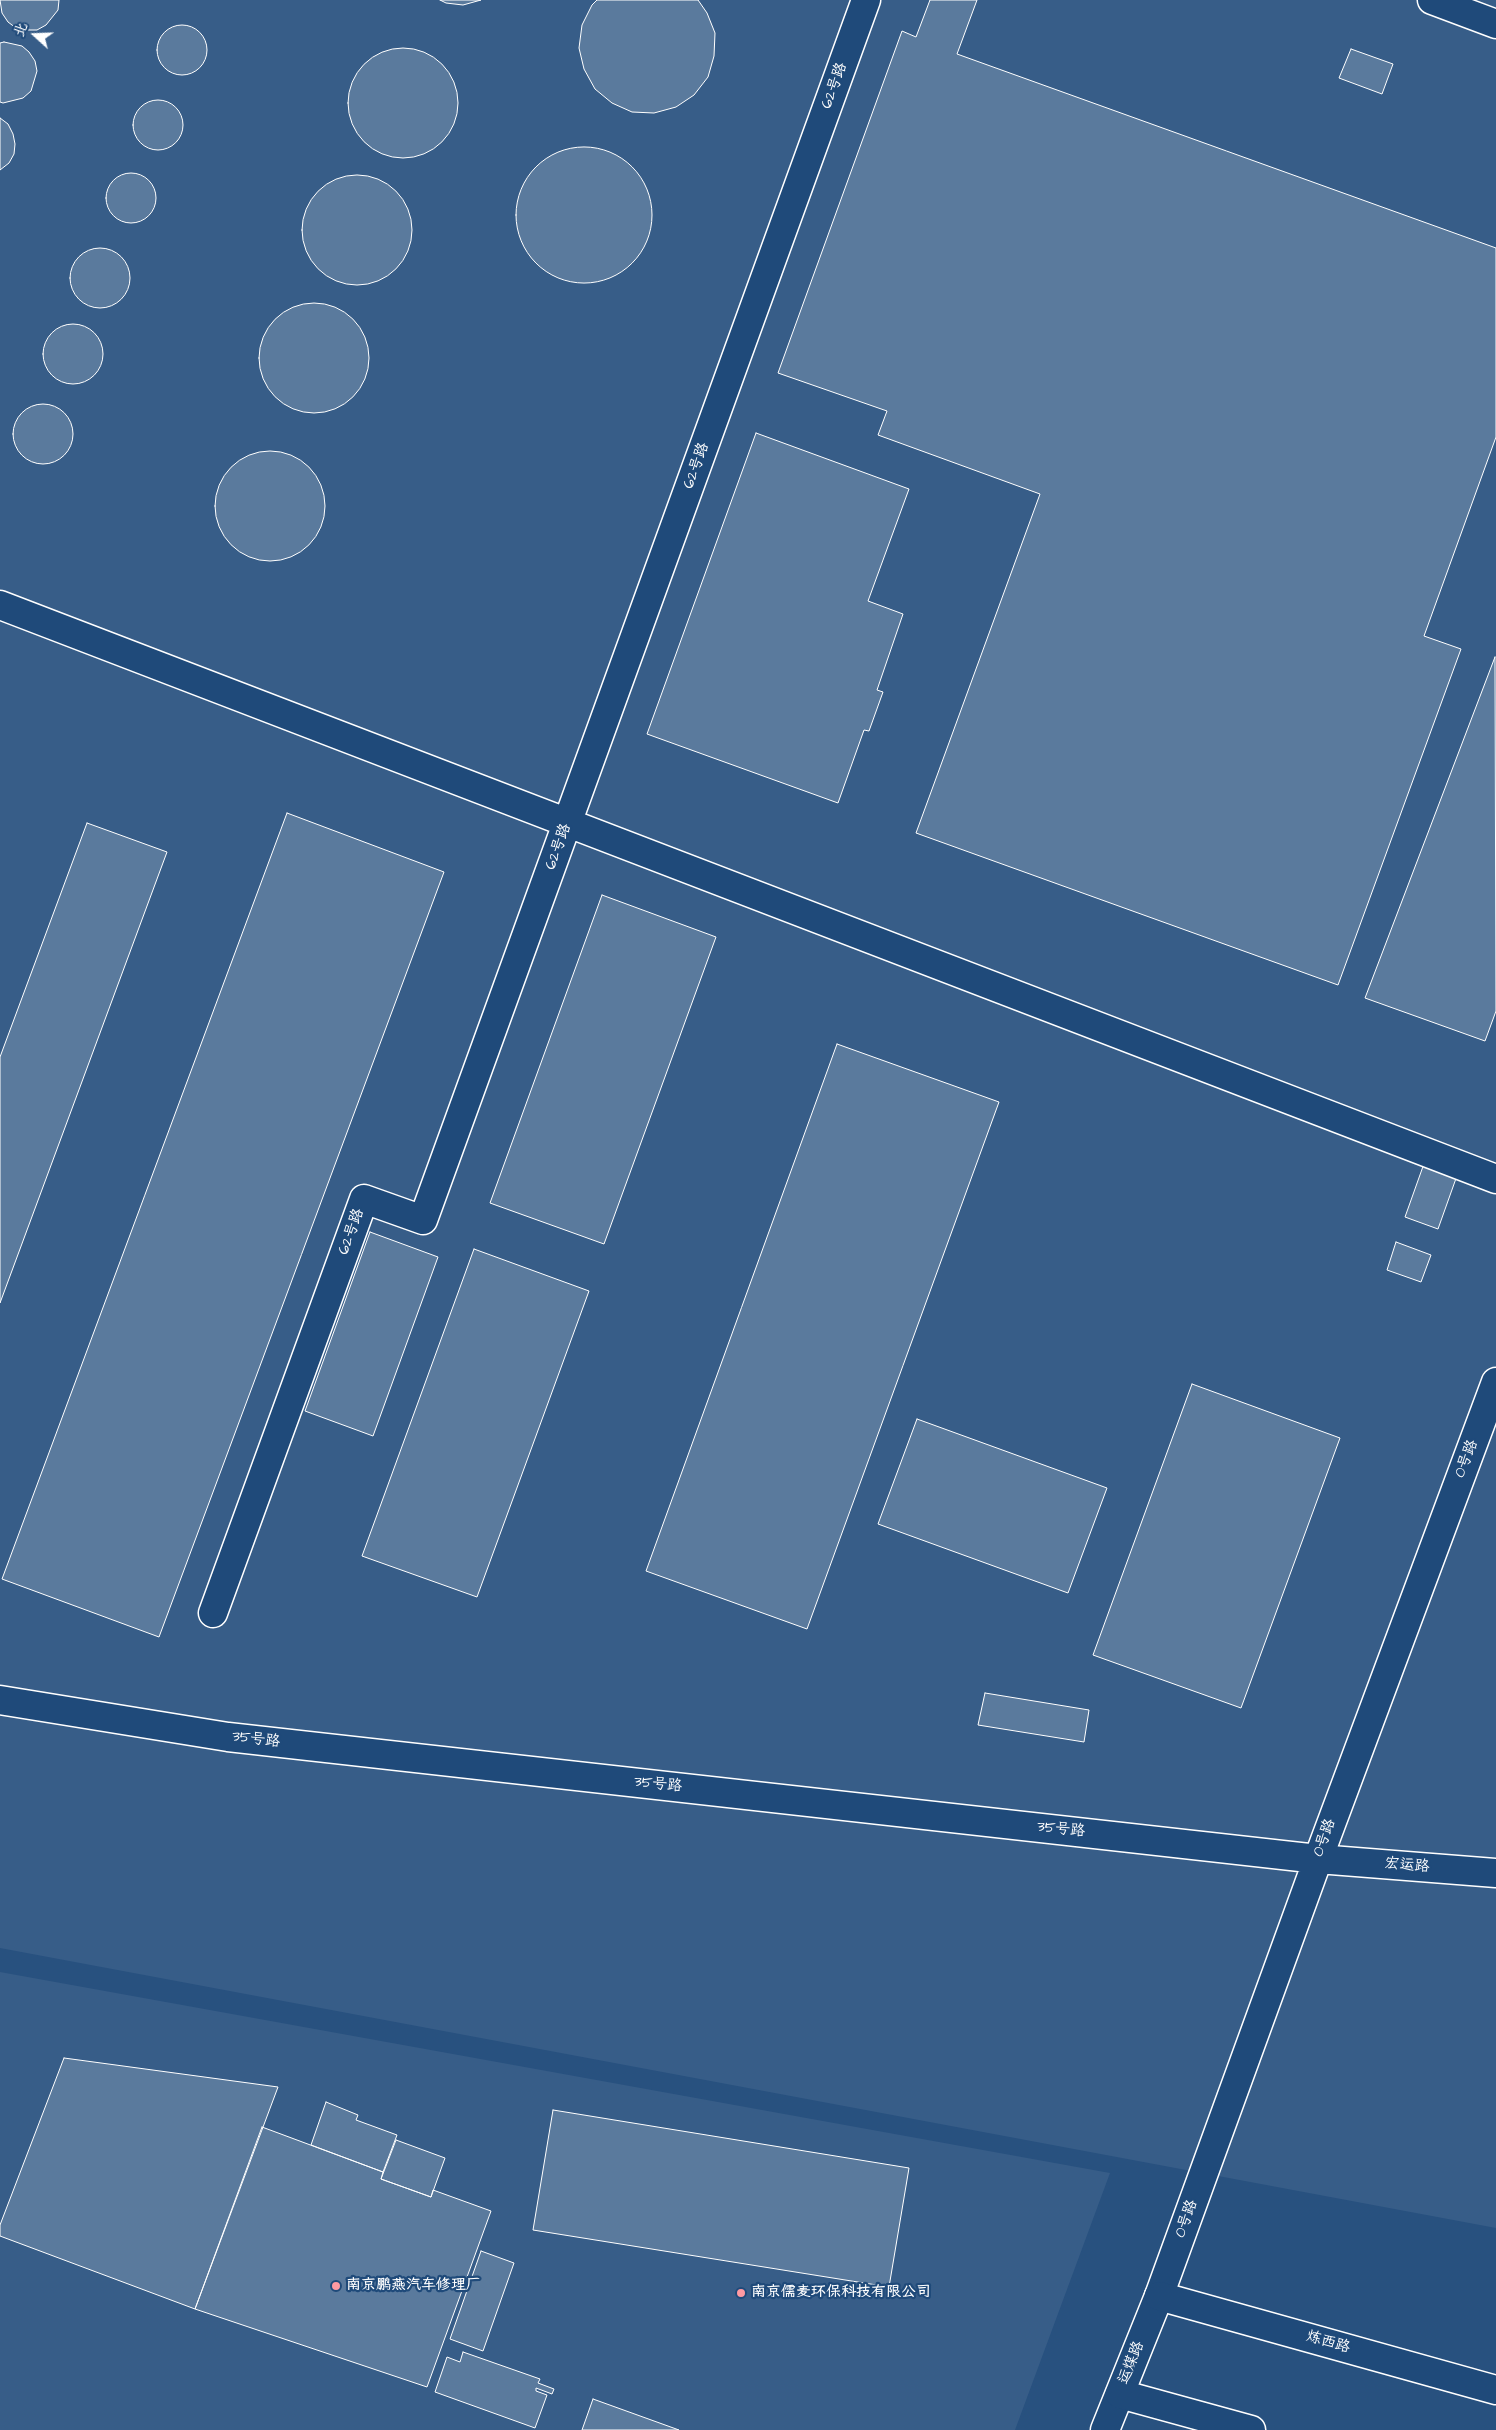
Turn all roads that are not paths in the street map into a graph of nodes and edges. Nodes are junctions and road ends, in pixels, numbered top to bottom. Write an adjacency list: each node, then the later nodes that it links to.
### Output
1 (866, 0): 5 (street, 62号路)
2 (1432, 0): 3 (street)
3 (1496, 24)
4 (0, 605): 5 (street)
5 (567, 823): 6 (street); 8 (street, 62号路)
6 (1496, 1179)
7 (1496, 1382): 10 (street, 0号路)
8 (213, 1614)
9 (0, 1700): 10 (street, 35号路)
10 (1318, 1858): 11 (street, 宏运路); 12 (street, 0号路)
11 (1496, 1873)
12 (1159, 2296): 13 (street, 炼西路); 14 (street, 运煤路)
13 (1496, 2390)
14 (1120, 2394): 15 (street, 运煤路); 16 (street)
15 (1105, 2430)
16 (1251, 2430)

